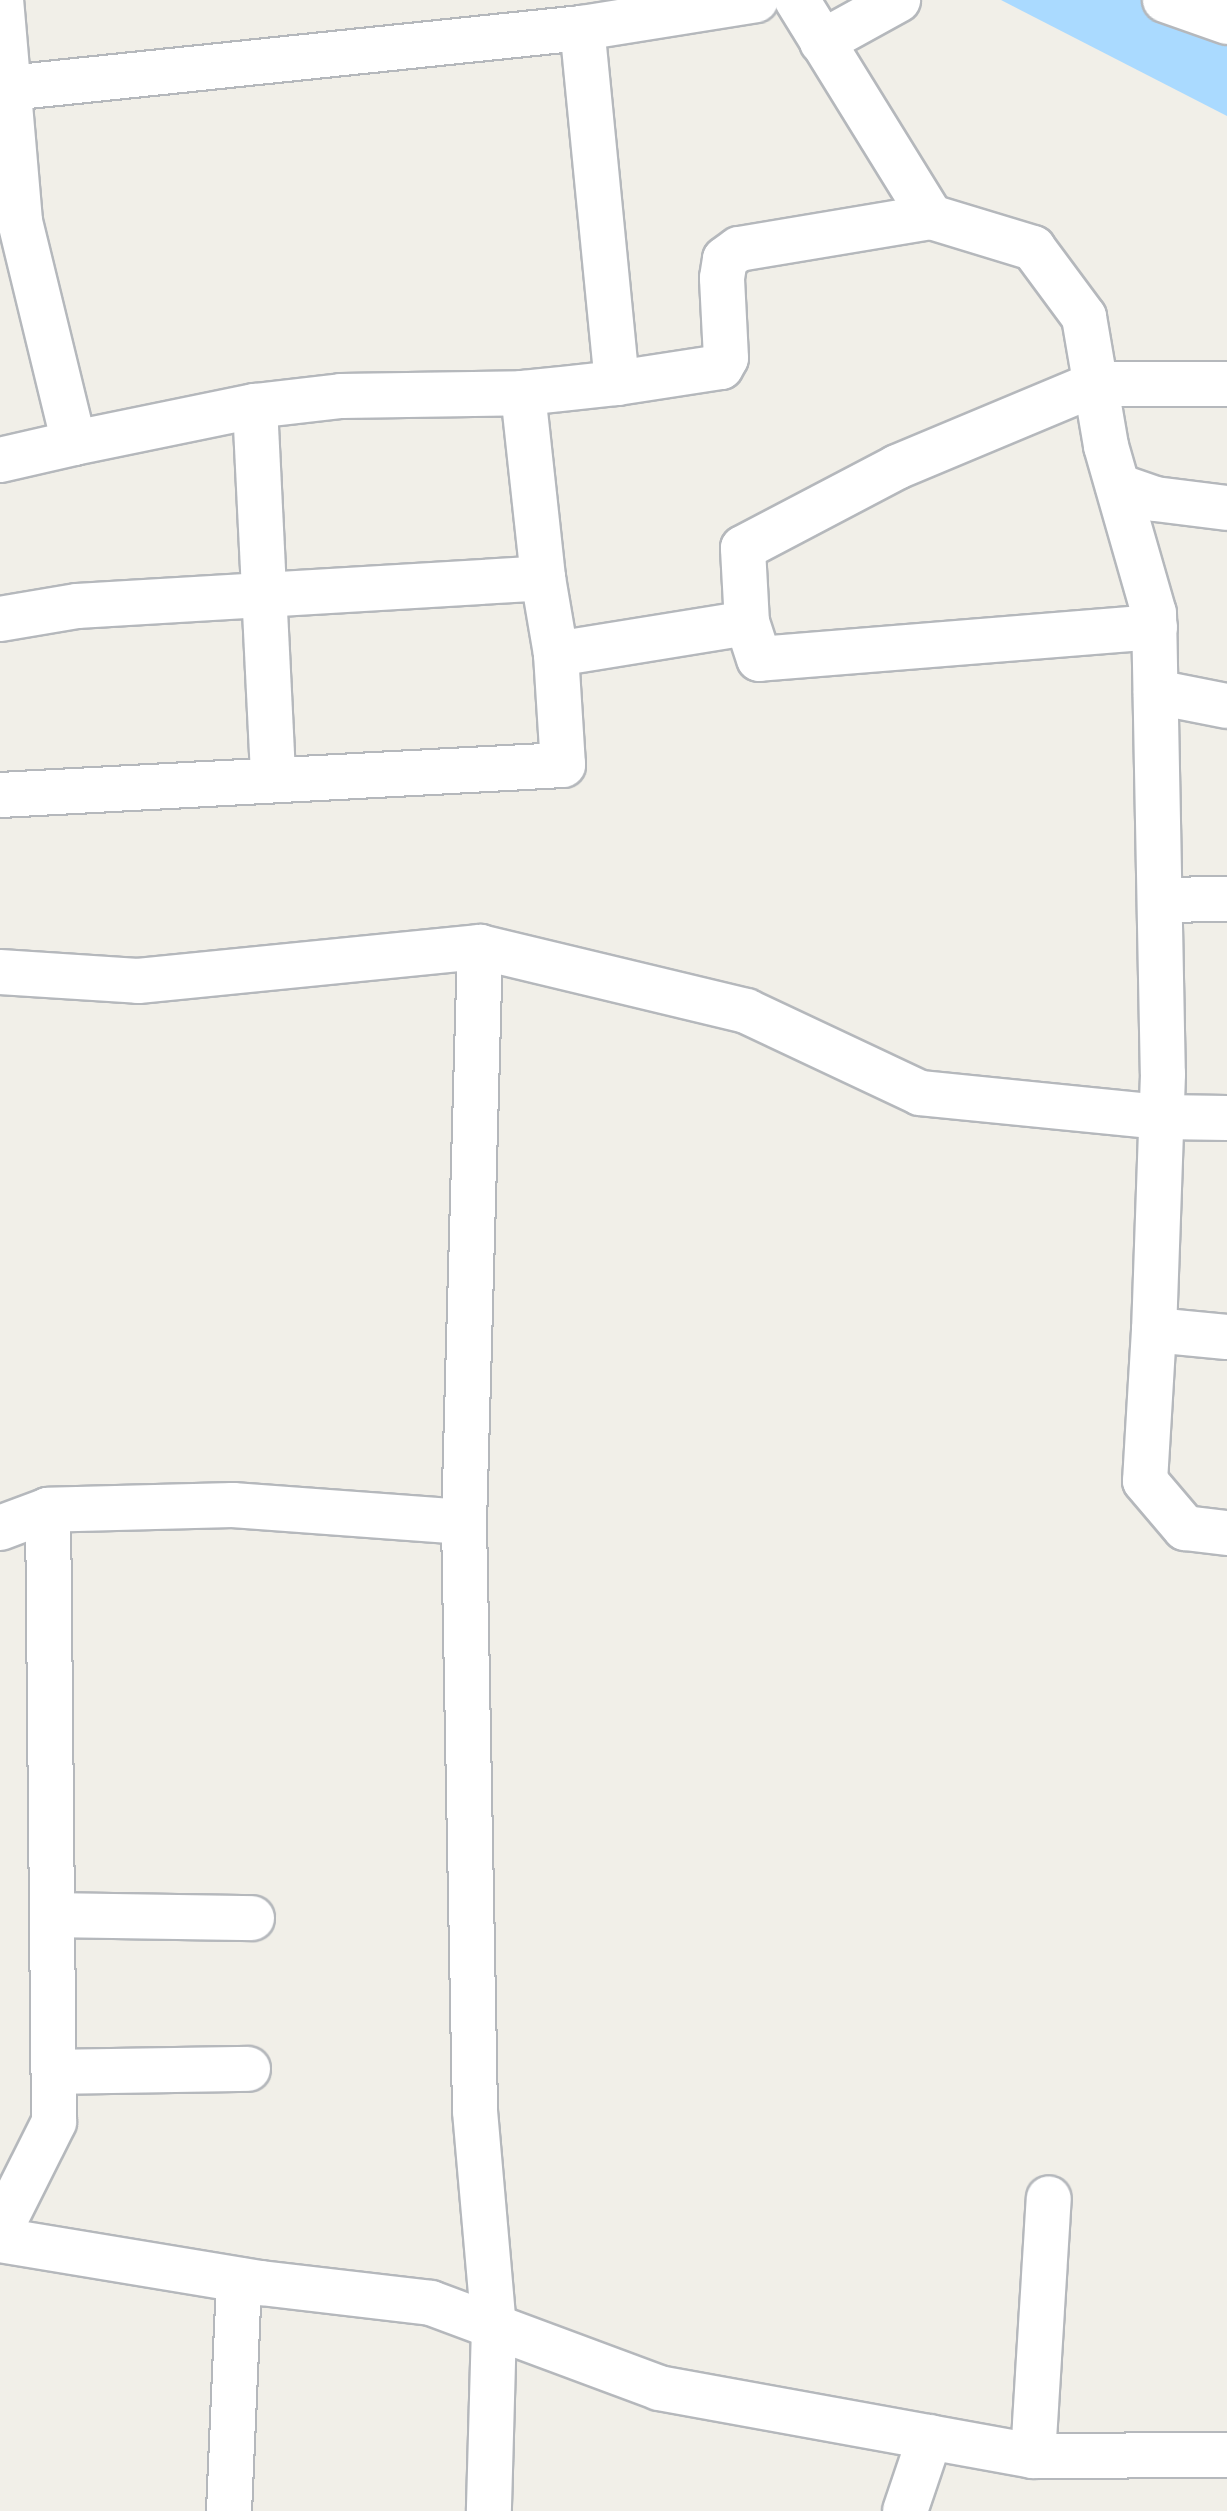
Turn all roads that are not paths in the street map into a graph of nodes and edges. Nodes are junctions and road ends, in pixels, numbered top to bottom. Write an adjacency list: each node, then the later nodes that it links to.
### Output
1 (1, 0): 9 (street)
2 (756, 0): 7 (street)
3 (797, 0): 8 (street)
4 (898, 0): 8 (street)
5 (1165, 0): 6 (street)
6 (1227, 22)
7 (582, 28): 9 (street); 11 (street)
8 (822, 42): 10 (street)
9 (9, 88): 16 (street)
10 (931, 217): 11 (street); 12 (street)
11 (617, 383): 14 (street)
12 (1095, 384): 13 (street); 18 (street); 23 (street)
13 (1227, 384)
14 (523, 393): 15 (street); 20 (street)
15 (255, 406): 16 (street); 21 (street)
16 (74, 443): 17 (street)
17 (0, 460)
18 (1118, 486): 19 (street); 24 (street)
19 (1227, 508)
20 (543, 578): 21 (street); 25 (street)
21 (264, 596): 22 (street); 28 (street)
22 (0, 619)
23 (747, 623): 24 (street); 25 (street)
24 (1155, 627): 26 (street)
25 (556, 654): 28 (street)
26 (1156, 692): 27 (street); 31 (street)
27 (1227, 706)
28 (273, 780): 29 (street)
29 (0, 795)
30 (1227, 899): 31 (street)
31 (1160, 900): 34 (street)
32 (480, 947): 33 (street); 34 (street); 39 (street)
33 (0, 972)
34 (1162, 1117): 35 (street); 36 (street)
35 (1227, 1118)
36 (1154, 1330): 37 (street); 41 (street)
37 (1227, 1337)
38 (48, 1510): 39 (street); 40 (street); 42 (street)
39 (464, 1522): 50 (street)
40 (0, 1528)
41 (1227, 1533)
42 (55, 1915): 43 (street); 45 (street)
43 (252, 1918)
44 (248, 2069): 45 (street)
45 (54, 2072): 47 (street)
46 (1049, 2198): 53 (street)
47 (0, 2230)
48 (0, 2240): 49 (street)
49 (239, 2280): 50 (street); 54 (street)
50 (494, 2327): 51 (street); 55 (street)
51 (930, 2437): 53 (street); 56 (street)
52 (1227, 2455): 53 (street)
53 (1033, 2456)
54 (229, 2511)
55 (489, 2511)
56 (905, 2511)

